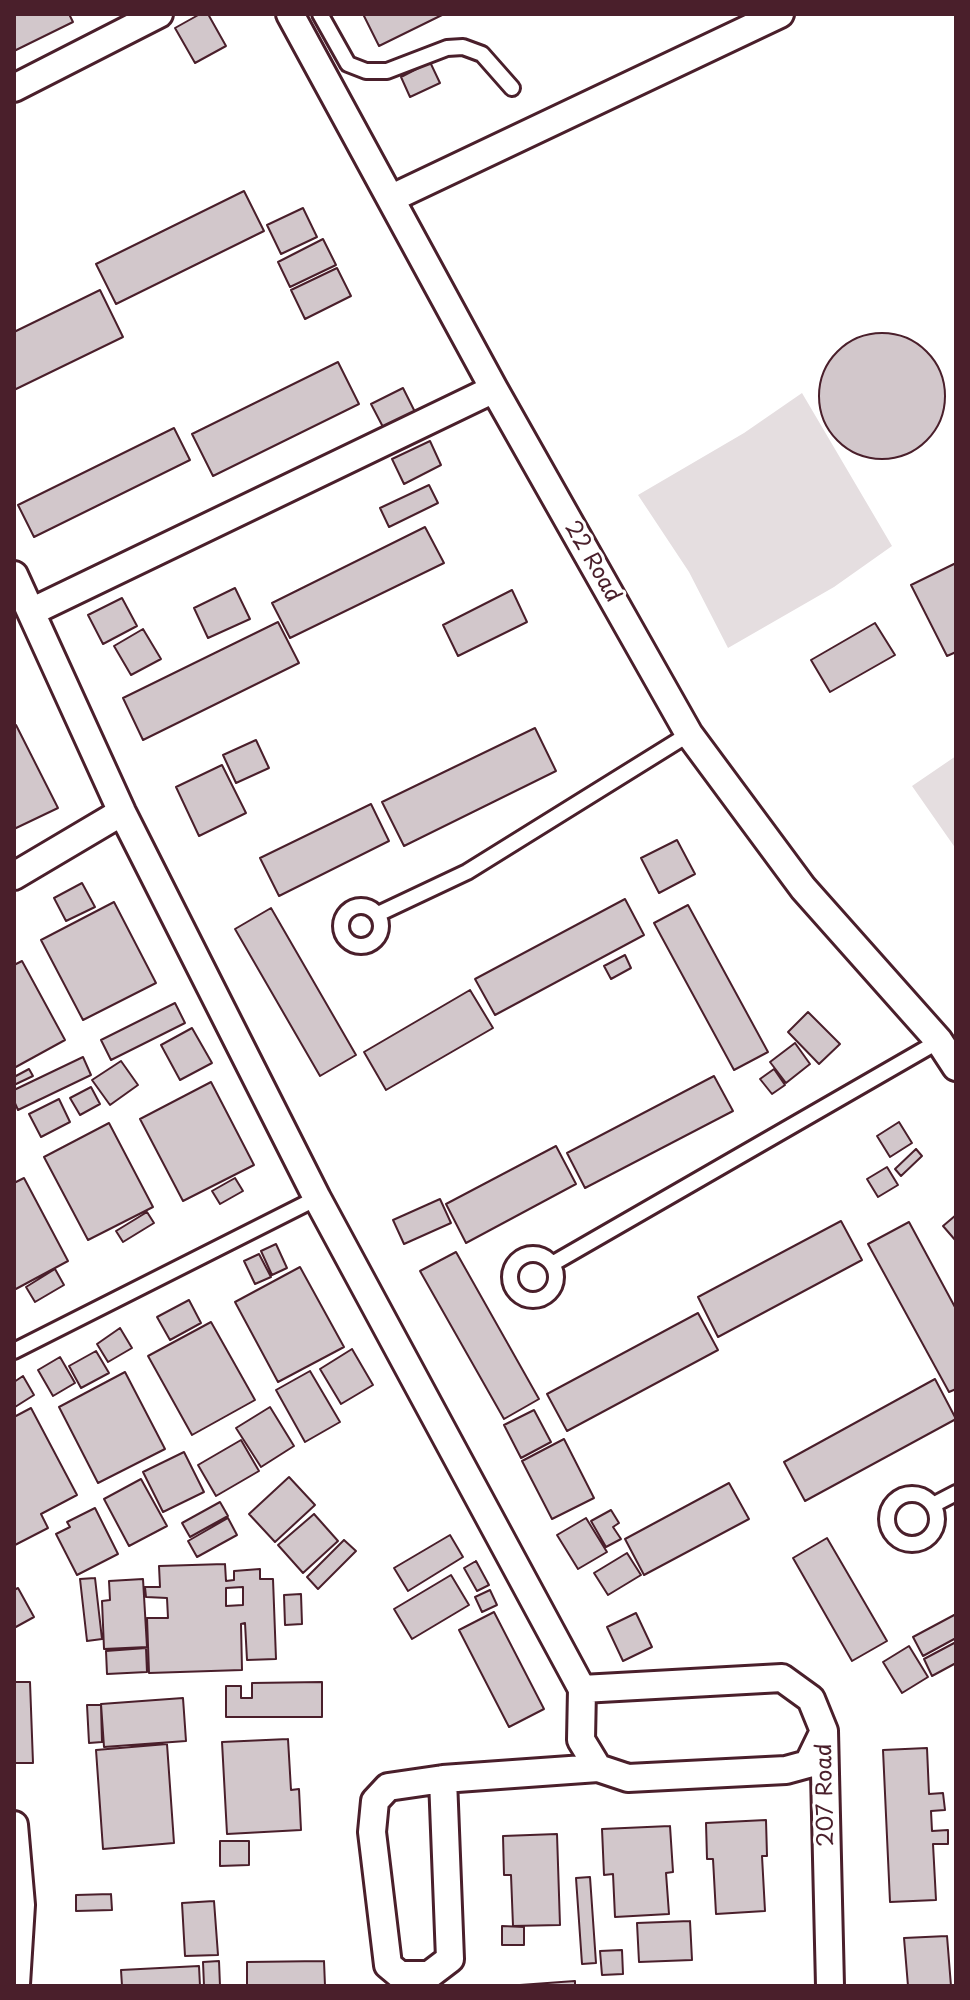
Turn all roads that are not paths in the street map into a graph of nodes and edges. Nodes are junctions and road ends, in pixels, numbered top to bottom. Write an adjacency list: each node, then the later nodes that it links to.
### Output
1 (159, 14): 5 (street)
2 (290, 14): 7 (street, 22 Road)
3 (320, 14): 6 (lane)
4 (780, 14): 7 (street)
5 (14, 88)
6 (512, 88)
7 (392, 198): 8 (street, 22 Road)
8 (494, 389): 10 (street); 11 (street, 22 Road)
9 (14, 575): 10 (street)
10 (31, 612): 12 (street)
11 (689, 734): 14 (lane); 15 (street, 22 Road)
12 (122, 812): 13 (street); 17 (street)
13 (14, 876)
14 (378, 914)
15 (947, 1035): 16 (street, 22 Road); 18 (lane)
16 (956, 1066)
17 (317, 1198): 19 (lane); 22 (street)
18 (552, 1264)
19 (14, 1351)
20 (956, 1493): 21 (lane)
21 (933, 1505)
22 (582, 1689): 23 (street, 207 Road); 24 (street)
23 (824, 1731): 24 (street); 28 (street, 207 Road)
24 (598, 1768): 25 (street)
25 (443, 1779): 25 (street)
26 (14, 1825): 27 (street)
27 (14, 1985)
28 (830, 1986)

